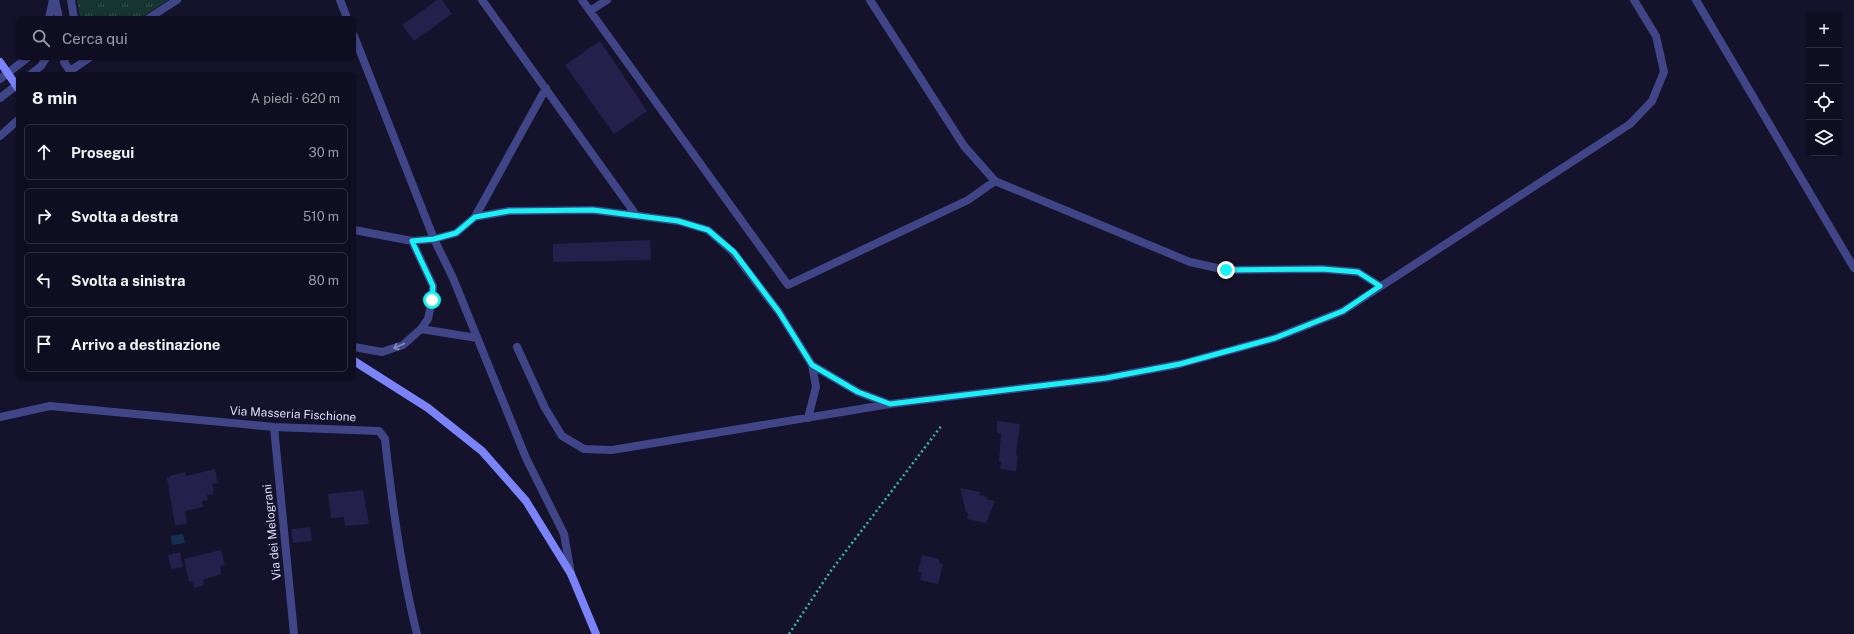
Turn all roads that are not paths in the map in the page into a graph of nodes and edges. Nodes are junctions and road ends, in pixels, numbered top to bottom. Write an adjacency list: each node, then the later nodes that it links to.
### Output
1 (54, 0): 12 (street); 13 (street)
2 (71, 0): 14 (street)
3 (176, 0): 15 (street)
4 (340, 0): 16 (street)
5 (482, 0): 27 (street)
6 (582, 0): 11 (street)
7 (608, 0): 11 (street)
8 (870, 0): 31 (street)
9 (1634, 0): 38 (street)
10 (1696, 0): 37 (street)
11 (590, 11): 31 (street)
12 (50, 16)
13 (58, 16)
14 (74, 16)
15 (152, 16)
16 (346, 16)
17 (356, 41): 35 (street)
18 (24, 60): 24 (street)
19 (45, 60): 23 (street)
20 (65, 60): 21 (street)
21 (86, 60)
22 (0, 62): 25 (main road, bridge)
23 (34, 72)
24 (0, 79)
25 (16, 85)
26 (16, 86): 28 (street)
27 (546, 88): 32 (street); 33 (street)
28 (0, 98)
29 (16, 122): 30 (street)
30 (0, 136)
31 (994, 180): 38 (street)
32 (636, 215): 33 (street); 44 (street)
33 (475, 217): 35 (street)
34 (356, 230): 36 (street)
35 (434, 239): 36 (street); 40 (street)
36 (412, 241): 39 (street)
37 (1854, 268)
38 (1380, 286): 45 (street)
39 (421, 330): 40 (street); 41 (street, one-way to 41)
40 (478, 338): 49 (street)
41 (356, 347)
42 (517, 347): 47 (street)
43 (356, 363): 49 (main road)
44 (812, 365): 45 (street); 47 (street)
45 (890, 404): 47 (street)
46 (0, 417): 48 (street, Via Masseria Fischione)
47 (808, 418)
48 (274, 427): 50 (street, Via dei Melograni); 51 (street, Via Masseria Fischione)
49 (571, 574): 52 (main road)
50 (294, 634)
51 (417, 634)
52 (596, 634)

